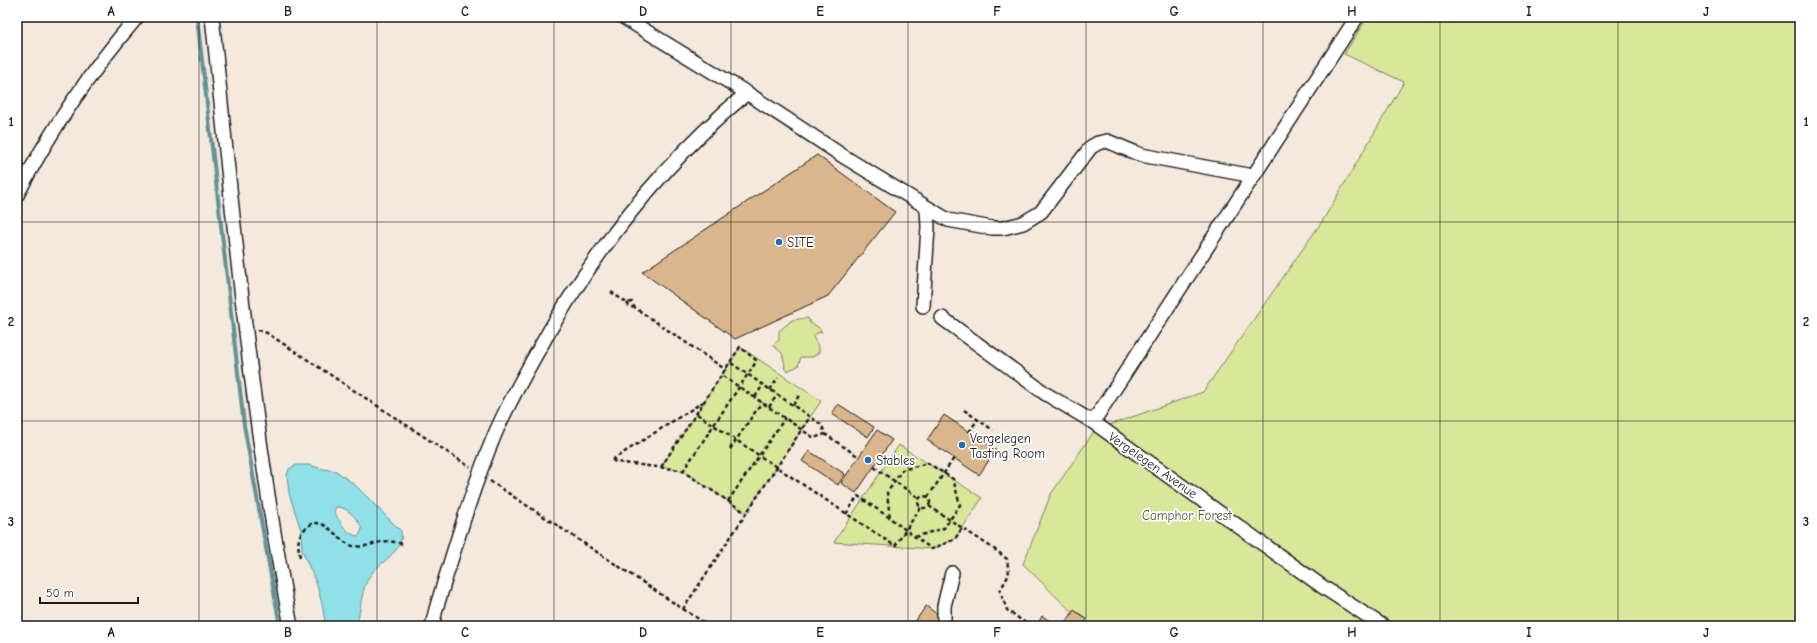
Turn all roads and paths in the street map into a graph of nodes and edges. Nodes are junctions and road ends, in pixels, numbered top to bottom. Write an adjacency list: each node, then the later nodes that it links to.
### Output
1 (137, 17): 7 (street)
2 (212, 17): 12 (street)
3 (623, 17): 5 (street)
4 (1357, 17): 6 (street)
5 (747, 93): 8 (street); 49 (street)
6 (1253, 176): 8 (street); 33 (street)
7 (17, 195)
8 (927, 208): 10 (street)
9 (611, 292): 14 (path)
10 (923, 306)
11 (942, 318): 33 (street, Vergelegen Avenue)
12 (246, 326): 49 (path); 67 (street)
13 (731, 364): 14 (path); 15 (path); 15 (path)
14 (726, 370): 16 (path)
15 (747, 375): 18 (path); 19 (path)
16 (723, 376): 19 (path); 24 (path)
17 (778, 378): 20 (path)
18 (763, 385): 20 (path); 23 (path)
19 (739, 387): 23 (path); 34 (path)
20 (770, 390): 21 (path)
21 (777, 394): 26 (path); 27 (path)
22 (800, 394): 26 (path)
23 (755, 398): 25 (path)
24 (705, 401): 29 (path); 44 (path)
25 (762, 402): 27 (path); 39 (path)
26 (793, 405): 30 (path)
27 (769, 407): 31 (path)
28 (964, 410): 32 (path)
29 (697, 414): 34 (path); 44 (path)
30 (810, 417): 35 (path); 38 (path)
31 (784, 418): 35 (path); 41 (path)
32 (978, 419): 36 (path); 37 (path)
33 (1092, 422): 72 (street, Vergelegen Avenue)
34 (713, 425): 39 (path); 47 (path)
35 (801, 429): 38 (path); 45 (path)
36 (993, 430)
37 (969, 432)
38 (825, 434): 42 (path)
39 (736, 440): 40 (path); 41 (path)
40 (730, 449)
41 (759, 456): 45 (path); 53 (path)
42 (859, 457)
43 (954, 458): 48 (path)
44 (661, 467): 47 (path)
45 (775, 467): 56 (path); 57 (path)
46 (874, 467): 50 (path)
47 (683, 471): 53 (path)
48 (943, 473): 50 (path); 51 (path); 59 (path)
49 (480, 474): 66 (path); 68 (street)
50 (894, 481): 52 (path); 58 (path)
51 (928, 497): 52 (path); 54 (path)
52 (919, 498): 55 (path)
53 (728, 501): 56 (path)
54 (929, 506): 55 (path); 59 (path)
55 (921, 507): 61 (path)
56 (746, 513): 66 (path)
57 (846, 514): 58 (path); 61 (path)
58 (890, 518): 61 (path)
59 (950, 520): 60 (path); 62 (path)
60 (962, 528): 62 (path); 71 (path)
61 (905, 530): 62 (path)
62 (915, 537)
63 (402, 544): 64 (path)
64 (300, 557)
65 (952, 573): 70 (street)
66 (683, 609): 69 (path)
67 (291, 626)
68 (432, 626)
69 (710, 626)
70 (944, 626)
71 (1030, 626)
72 (1383, 626)

